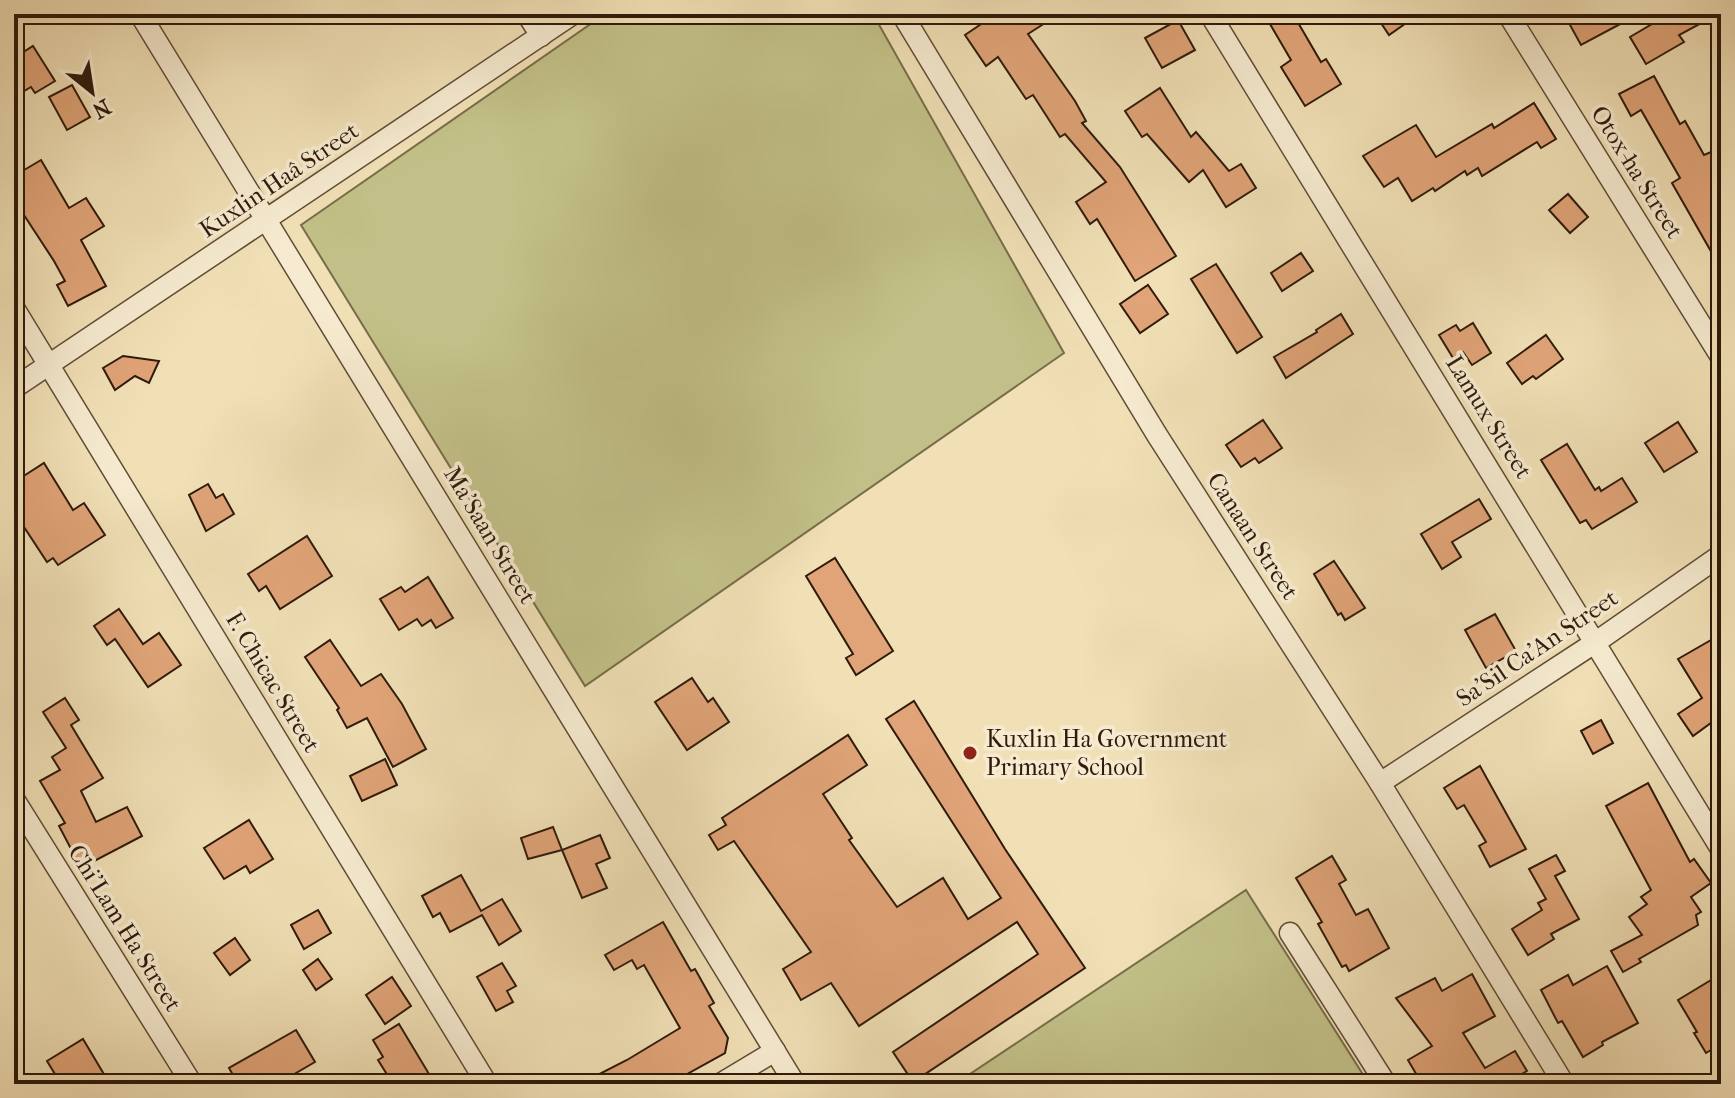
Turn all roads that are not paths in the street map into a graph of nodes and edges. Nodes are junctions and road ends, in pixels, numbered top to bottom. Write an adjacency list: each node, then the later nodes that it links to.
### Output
1 (140, 14): 8 (street, Ma'Saan Street)
2 (527, 14): 7 (street)
3 (573, 14): 7 (street, Kuxlin Haâ Street)
4 (902, 14): 15 (street, Canaan Street)
5 (1210, 14): 14 (street, Lamux Street)
6 (1508, 14): 10 (street, Otox-ha Street)
7 (541, 36): 8 (street, Kuxlin Haâ Street)
8 (267, 220): 11 (street, Kuxlin Haâ Street); 19 (street, Ma'Saan Street)
9 (14, 308): 11 (street, F. Chicac Street)
10 (1721, 357)
11 (49, 365): 12 (street, Kuxlin Haâ Street); 21 (street, F. Chicac Street)
12 (14, 388)
13 (1721, 555): 14 (street, Sa'Sil Ca'An Street)
14 (1596, 642): 15 (street, Sa'Sil Ca'An Street); 17 (street, Lamux Street)
15 (1380, 783): 25 (street, Canaan Street)
16 (14, 799): 20 (street, Chi'Lam Ha Street)
17 (1721, 849)
18 (1290, 933): 24 (street)
19 (775, 1051): 22 (street); 23 (street, Ma'Saan Street)
20 (192, 1084)
21 (487, 1084)
22 (720, 1084)
23 (795, 1084)
24 (1386, 1084)
25 (1564, 1084)

